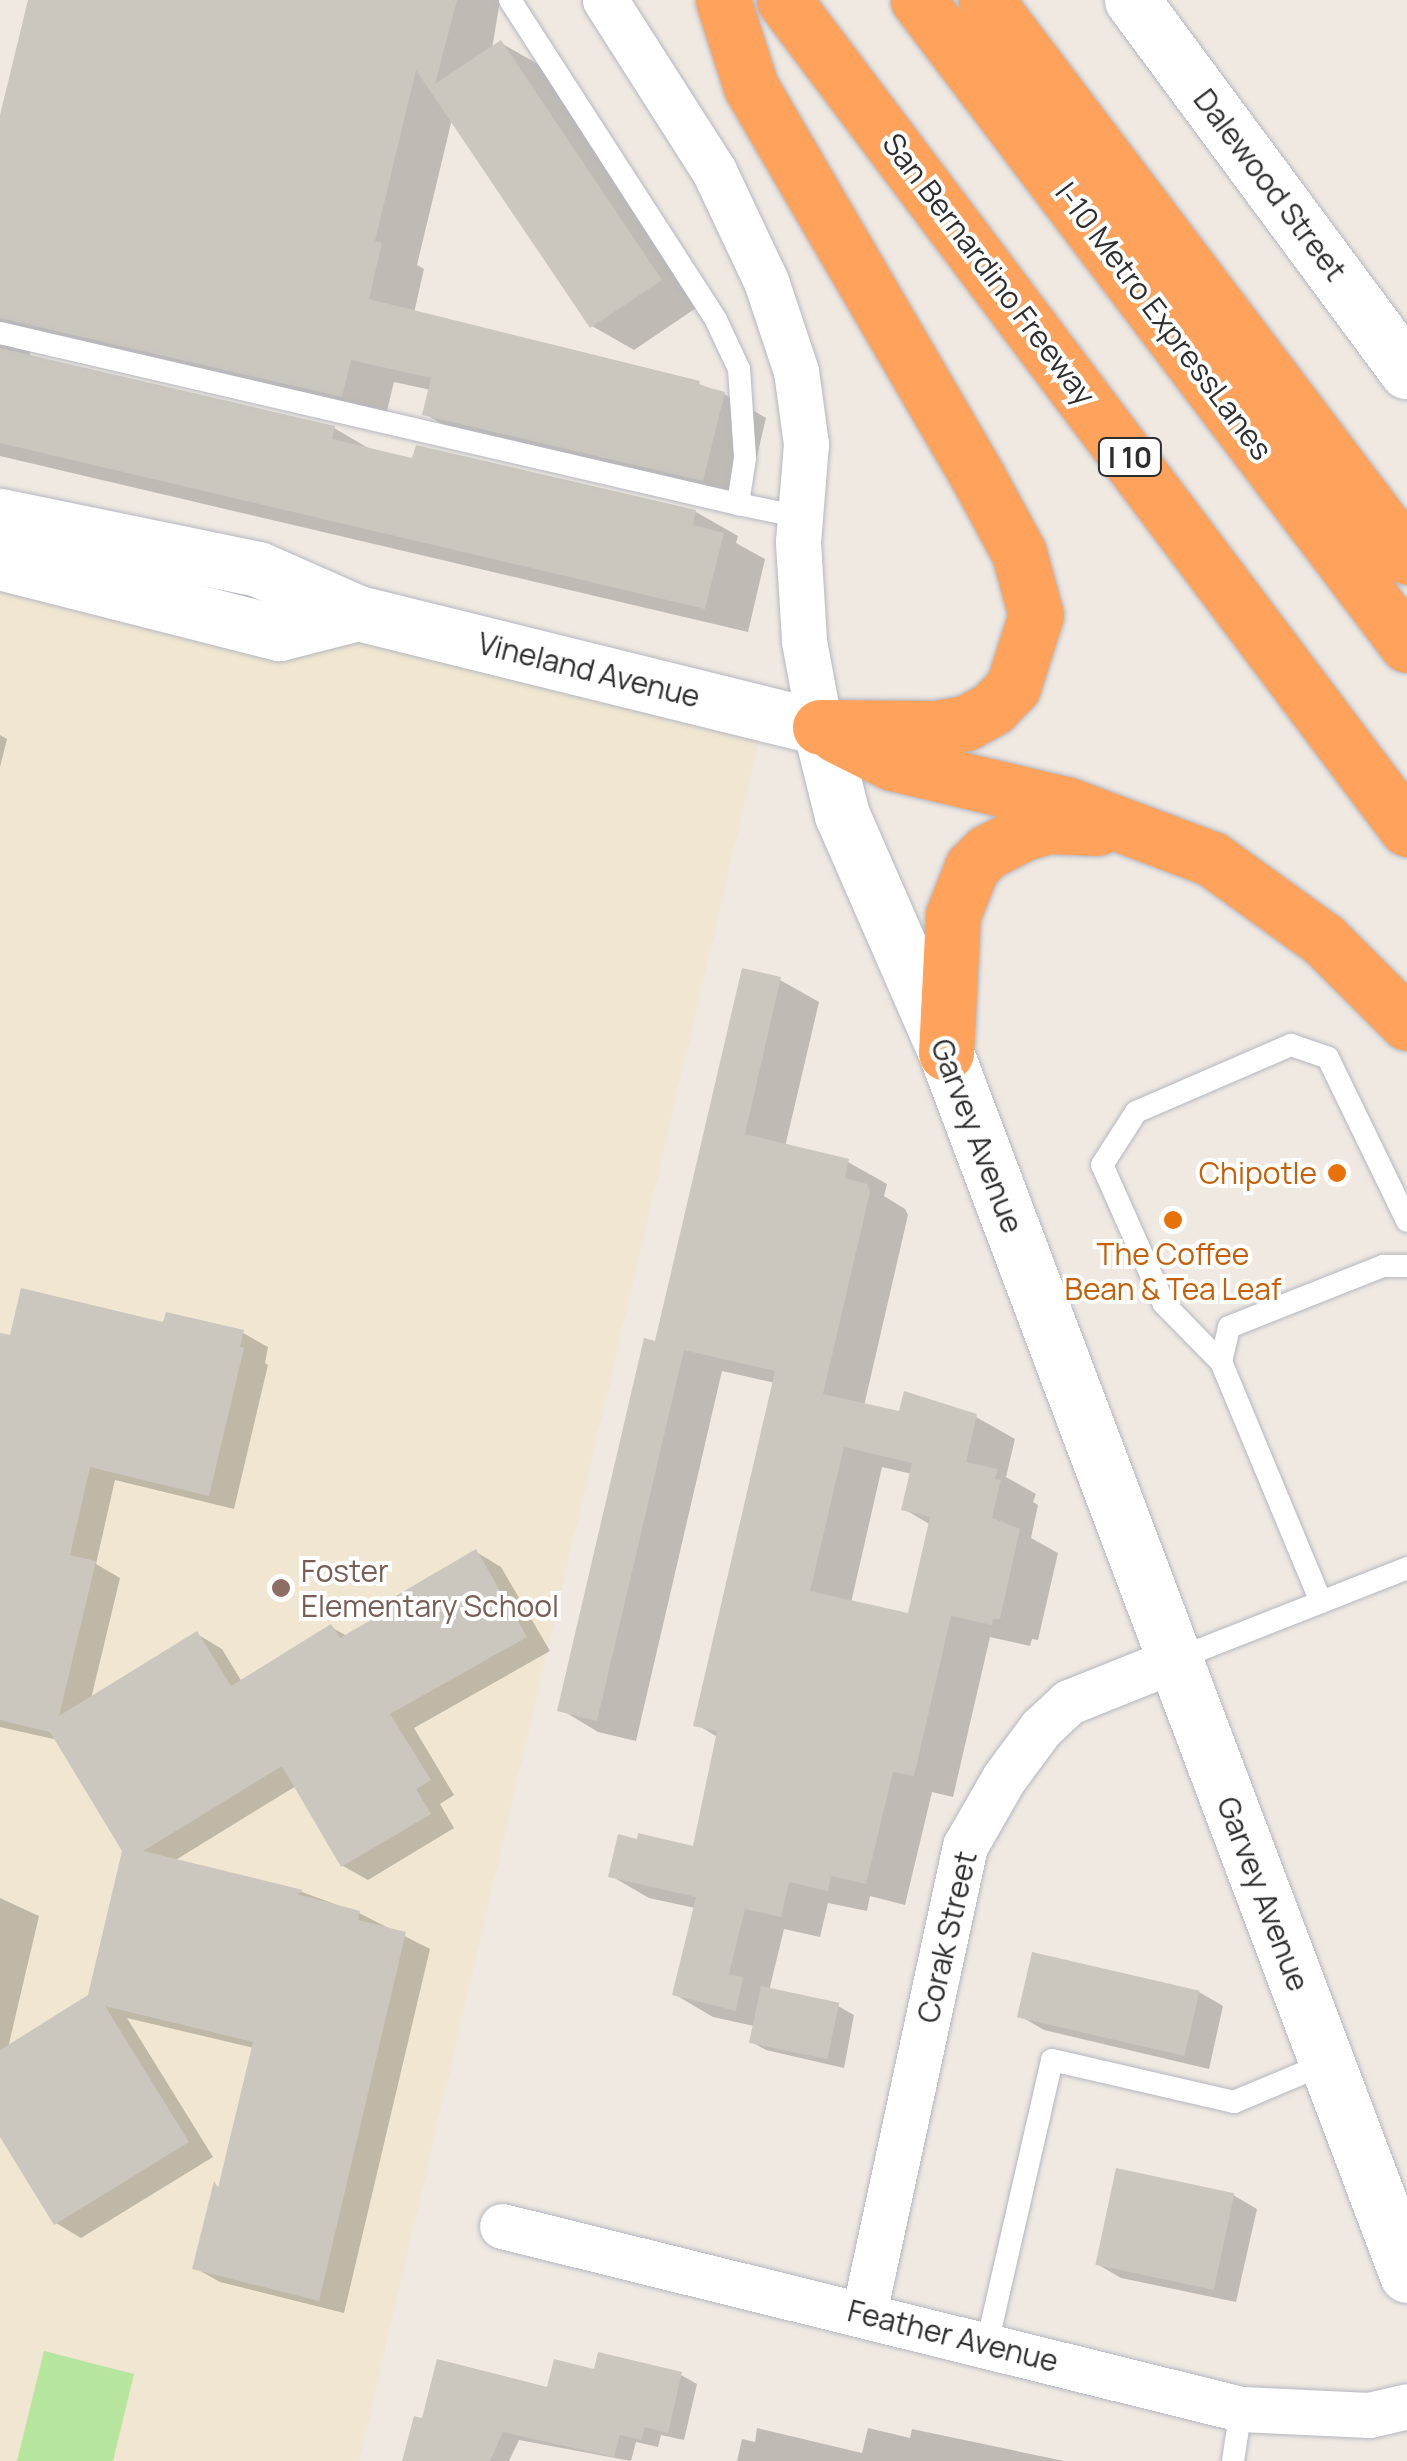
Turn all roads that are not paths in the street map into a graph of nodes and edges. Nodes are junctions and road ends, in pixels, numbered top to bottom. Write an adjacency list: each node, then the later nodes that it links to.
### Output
1 (510, 0): 12 (lane)
2 (604, 0): 14 (street, Garvey Avenue)
3 (723, 0): 19 (highway)
4 (784, 0): 9 (highway, San Bernardino Freeway / I 10)
5 (828, 0): 9 (highway)
6 (918, 0): 18 (highway, I-10 Metro ExpressLanes)
7 (986, 0): 15 (highway)
8 (1132, 0): 11 (street, Dalewood Street)
9 (852, 87): 20 (highway, San Bernardino Freeway / I 10)
10 (0, 332): 12 (lane)
11 (1407, 372)
12 (738, 504): 14 (lane)
13 (0, 516): 17 (street, Vineland Avenue)
14 (800, 517): 19 (street, Garvey Avenue)
15 (1407, 558)
16 (0, 562): 17 (street, Vineland Avenue)
17 (358, 612): 19 (street, Vineland Avenue)
18 (1407, 645)
19 (820, 727): 21 (highway); 23 (street, Garvey Avenue)
20 (1407, 829)
21 (1147, 834): 22 (highway); 23 (highway)
22 (1407, 1023)
23 (946, 1053): 29 (street, Garvey Avenue)
24 (1407, 1222): 26 (lane)
25 (1407, 1266): 26 (lane)
26 (1221, 1362): 28 (lane)
27 (1407, 1568): 28 (lane)
28 (1321, 1602): 29 (lane)
29 (1174, 1660): 30 (street, Garvey Avenue); 33 (street, Corak Street)
30 (1327, 2063): 32 (street, Garvey Avenue); 34 (lane)
31 (502, 2226): 33 (street, Feather Avenue)
32 (1404, 2254)
33 (864, 2313): 34 (street, Feather Avenue)
34 (987, 2344): 36 (street, Feather Avenue)
35 (1407, 2406): 36 (street, Feather Avenue)
36 (1242, 2410): 37 (lane)
37 (1233, 2461)

